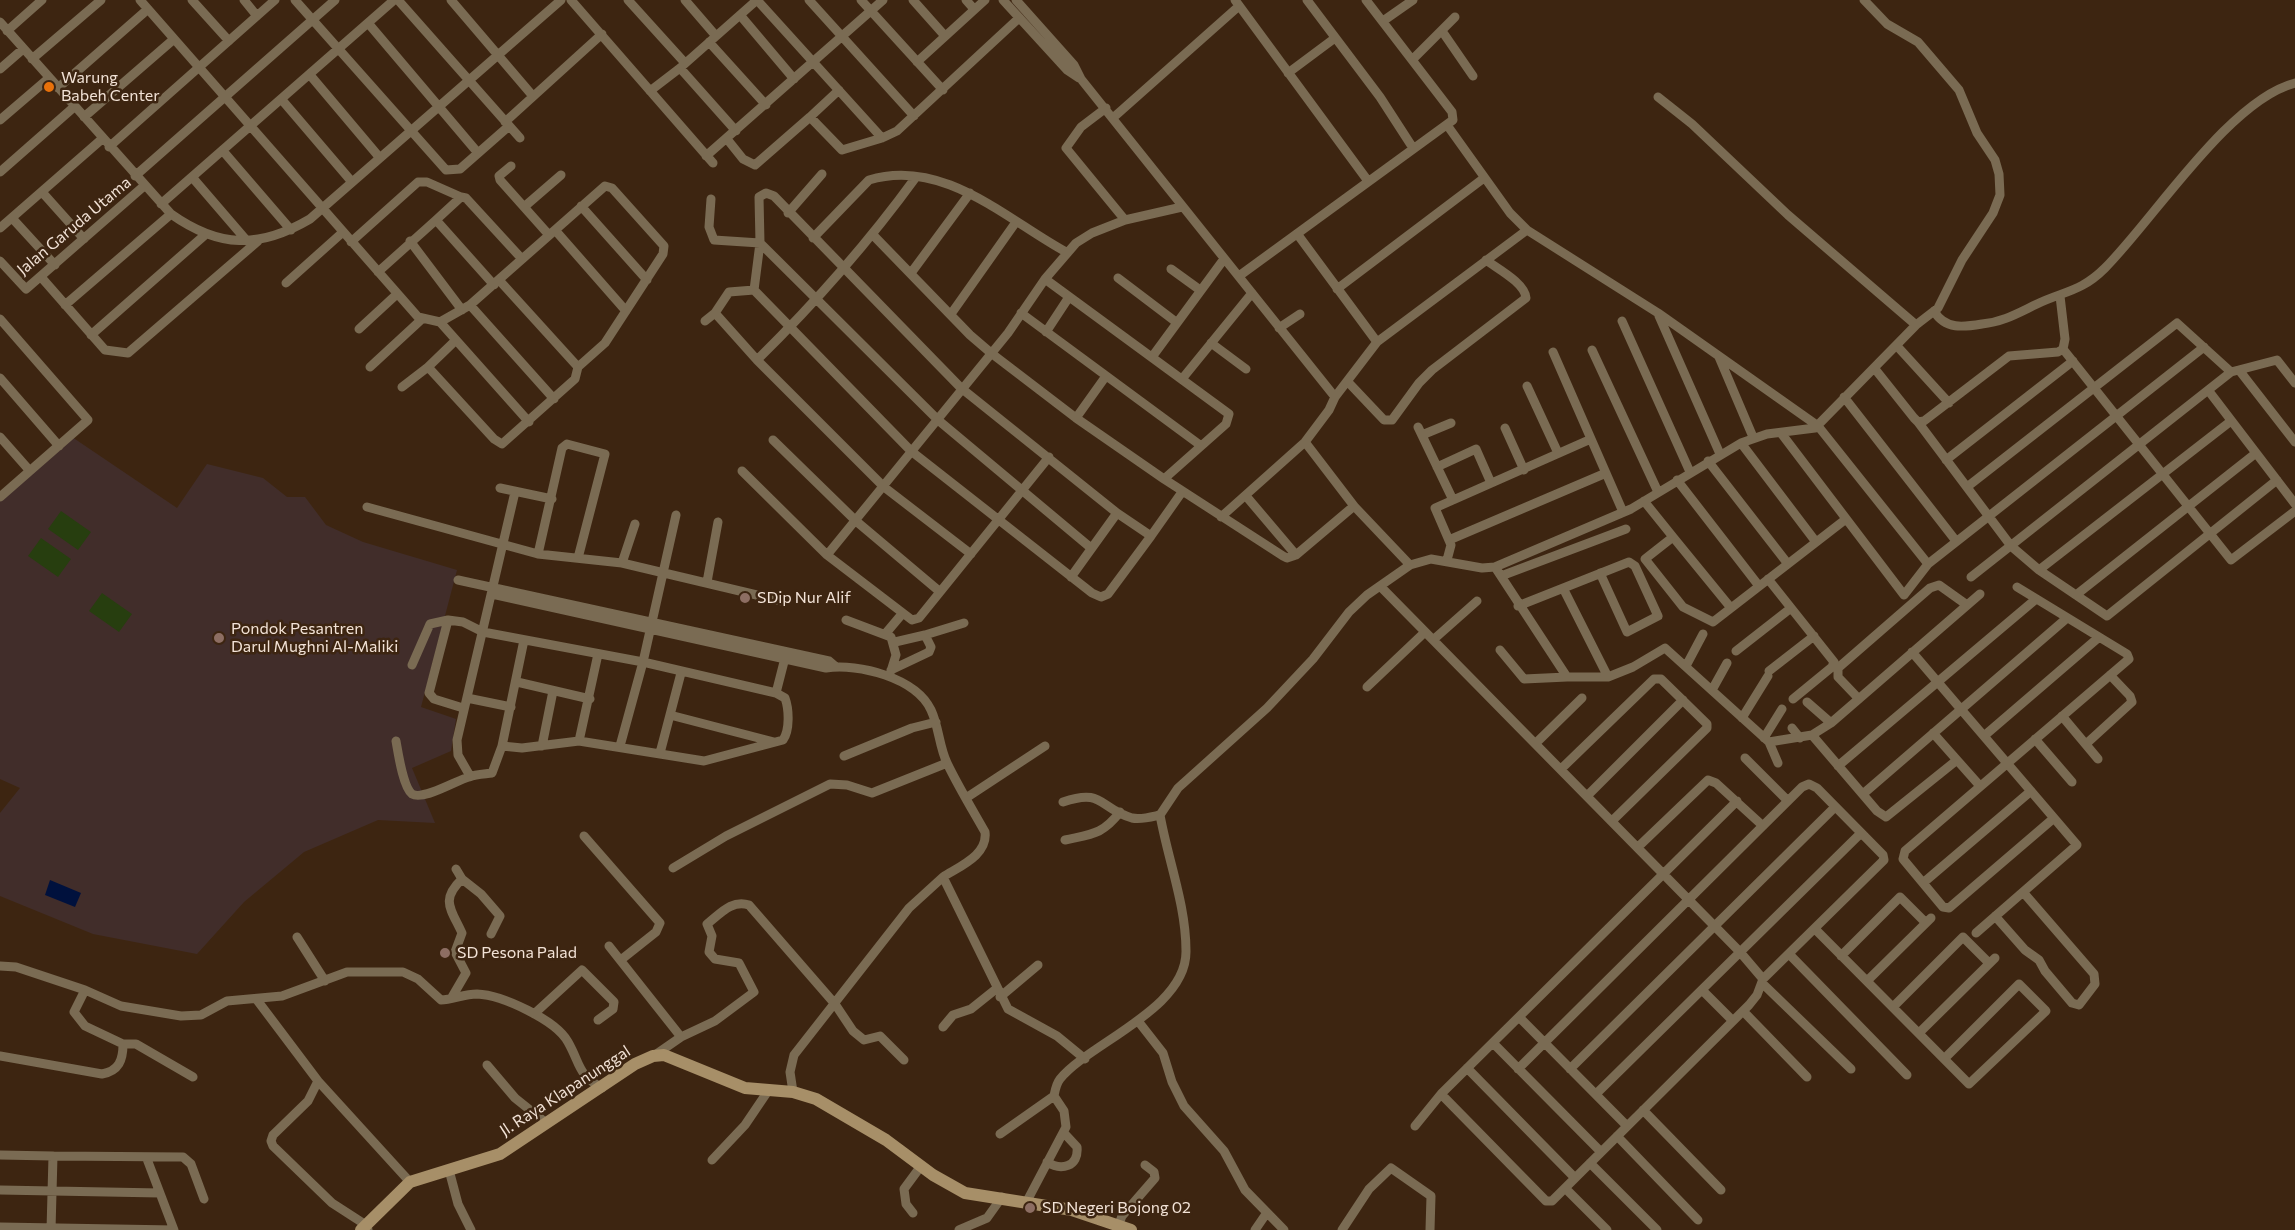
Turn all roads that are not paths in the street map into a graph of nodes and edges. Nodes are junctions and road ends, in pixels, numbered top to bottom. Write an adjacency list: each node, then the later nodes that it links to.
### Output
1 (42, 0): 42 (street)
2 (101, 0): 54 (street)
3 (141, 0): 31 (street)
4 (192, 0): 50 (street)
5 (244, 0): 35 (street)
6 (275, 0): 35 (street)
7 (295, 0): 38 (street)
8 (335, 0): 38 (street)
9 (394, 0): 41 (street)
10 (398, 0): 66 (street)
11 (561, 0): 53 (street)
12 (571, 0): 44 (street)
13 (628, 0): 58 (street)
14 (685, 0): 49 (street)
15 (757, 0): 29 (street); 56 (street)
16 (809, 0): 46 (street)
17 (861, 0): 33 (street)
18 (883, 0): 33 (street)
19 (913, 0): 45 (street)
20 (966, 0): 32 (street)
21 (985, 0): 32 (street)
22 (1003, 0): 37 (street)
23 (1016, 0): 65 (street)
24 (1307, 0): 47 (street)
25 (1366, 0): 39 (street)
26 (1413, 0): 39 (street)
27 (1864, 0): 169 (street)
28 (457, 2): 53 (street)
29 (746, 3): 34 (street)
30 (1237, 3): 61 (street); 84 (street)
31 (148, 9): 48 (street); 69 (street)
32 (974, 9): 45 (street)
33 (870, 12): 46 (street); 57 (street)
34 (740, 15): 49 (street); 67 (street)
35 (257, 16): 50 (street)
36 (1455, 17): 43 (street)
37 (1019, 18): 65 (street); 71 (street)
38 (313, 20): 52 (street); 74 (street)
39 (1383, 21): 55 (street)
40 (0, 22): 42 (street)
41 (368, 23): 52 (street); 79 (street)
42 (7, 31): 51 (street)
43 (1442, 31): 55 (street); 63 (street)
44 (602, 34): 72 (street); 73 (street)
45 (945, 36): 57 (street)
46 (842, 37): 56 (street); 81 (street)
47 (1335, 38): 61 (street); 96 (street)
48 (174, 39): 60 (street); 82 (street)
49 (713, 39): 58 (street); 77 (street)
50 (229, 41): 60 (street)
51 (23, 48): 54 (street); 59 (street)
52 (339, 49): 62 (street); 89 (street)
53 (499, 55): 66 (street); 73 (street)
54 (32, 59): 64 (street)
55 (1413, 59): 88 (street)
56 (813, 62): 67 (street); 70 (street)
57 (917, 62): 71 (street)
58 (683, 66): 72 (street); 90 (street)
59 (0, 69)
60 (200, 69): 74 (street); 95 (street)
61 (1288, 73): 108 (street)
62 (310, 75): 76 (street); 99 (street)
63 (1473, 76)
64 (49, 78): 69 (street); 85 (street)
65 (1081, 79): 80 (street)
66 (471, 80): 79 (street); 86 (street)
67 (794, 80): 77 (street)
68 (2295, 83): 163 (street)
69 (58, 88): 78 (street)
70 (839, 90): 83 (street); 92 (street)
71 (943, 90): 81 (street)
72 (650, 91): 94 (street)
73 (532, 95): 86 (street)
74 (224, 97): 87 (street); 104 (street)
75 (1658, 97): 181 (street)
76 (282, 100): 87 (street); 109 (street)
77 (765, 105): 90 (street)
78 (74, 106): 82 (street); 101 (street)
79 (439, 108): 89 (street); 98 (street)
80 (1106, 108): 84 (street); 124 (street)
81 (914, 116): 92 (street)
82 (84, 117): 93 (street)
83 (810, 117): 92 (street); 94 (street)
84 (1114, 117): 118 (street)
85 (0, 120)
86 (507, 124): 91 (street); 98 (street)
87 (252, 126): 97 (street); 119 (street)
88 (1447, 126): 96 (street); 107 (street)
89 (412, 131): 98 (street); 99 (street)
90 (736, 131): 94 (street)
91 (520, 138)
92 (882, 138)
93 (102, 139): 95 (street); 111 (street)
94 (727, 139)
95 (109, 147): 104 (street)
96 (1413, 148): 108 (street)
97 (223, 151): 105 (street); 127 (street)
98 (478, 153)
99 (380, 158): 109 (street)
100 (511, 166): 117 (street)
101 (0, 172)
102 (822, 174): 120 (street)
103 (561, 175): 117 (street)
104 (135, 176): 110 (street)
105 (192, 177): 115 (street); 137 (street)
106 (916, 177): 112 (street); 132 (street); 134 (street)
107 (1484, 178): 128 (street); 158 (street)
108 (1368, 181): 133 (street)
109 (352, 183): 119 (street)
110 (144, 186): 115 (street); 135 (street, Jalan Garuda Utama)
111 (42, 192): 122 (street); 135 (street)
112 (970, 193): 125 (street); 150 (street)
113 (461, 197): 123 (street); 139 (street); 142 (street)
114 (711, 199): 140 (street)
115 (161, 204): 121 (street)
116 (581, 206): 130 (street); 155 (street); 155 (street)
117 (524, 207): 130 (street)
118 (1182, 207): 124 (street); 143 (street)
119 (322, 208): 127 (street); 129 (street)
120 (788, 213): 134 (street); 140 (street)
121 (171, 214): 131 (street); 166 (street)
122 (12, 218): 126 (street); 146 (street)
123 (436, 220): 138 (street); 156 (street)
124 (1125, 220): 141 (street)
125 (1016, 222): 141 (street); 173 (street)
126 (0, 228)
127 (291, 230): 136 (street)
128 (1527, 230): 144 (street); 172 (street)
129 (343, 232): 139 (street); 157 (street)
130 (552, 232): 142 (street); 168 (street)
131 (206, 234): 137 (street); 186 (street)
132 (874, 236): 147 (street); 150 (street)
133 (1298, 236): 151 (street); 158 (street)
134 (813, 238): 147 (street)
135 (84, 239): 146 (street, Jalan Garuda Utama)
136 (258, 240): 137 (street); 186 (street)
137 (247, 241)
138 (410, 241): 149 (street); 167 (street)
139 (351, 242): 149 (street)
140 (760, 243): 159 (street); 165 (street)
141 (1066, 252): 154 (street)
142 (522, 259): 156 (street)
143 (1224, 259): 151 (street); 160 (street)
144 (1486, 260): 188 (street); 209 (street)
145 (0, 261): 152 (street, Jalan Garuda Utama)
146 (55, 265): 152 (street, Jalan Garuda Utama)
147 (845, 268): 165 (street); 214 (street)
148 (1172, 269): 160 (street)
149 (378, 272): 162 (street)
150 (911, 273): 173 (street)
151 (1239, 276): 161 (street)
152 (41, 277): 166 (street)
153 (1118, 278): 180 (street)
154 (1045, 279): 164 (street); 171 (street)
155 (647, 280): 168 (street)
156 (496, 282): 167 (street); 202 (street)
157 (286, 283)
158 (1337, 289): 188 (street)
159 (754, 290): 170 (street); 182 (street)
160 (1200, 290): 180 (street)
161 (1252, 293): 183 (street); 189 (street)
162 (397, 294): 175 (street); 184 (street)
163 (2060, 296): 169 (street); 192 (street)
164 (1069, 297): 185 (street); 197 (street)
165 (818, 299): 182 (street); 222 (street)
166 (66, 305): 186 (street)
167 (466, 308): 179 (street); 218 (street)
168 (626, 311): 202 (street)
169 (1934, 312): 181 (street)
170 (715, 313): 177 (street); 198 (street)
171 (1021, 313): 185 (street); 195 (street)
172 (1658, 313): 196 (street); 243 (street)
173 (951, 314): 195 (street)
174 (1300, 314): 183 (street)
175 (422, 318): 179 (street); 201 (street)
176 (0, 319): 239 (street)
177 (705, 321)
178 (1622, 321): 251 (street)
179 (440, 322): 187 (street)
180 (1176, 322): 197 (street)
181 (1916, 325): 190 (street)
182 (790, 328): 198 (street); 240 (street)
183 (1279, 328): 216 (street)
184 (358, 330)
185 (1046, 332): 206 (street)
186 (92, 335)
187 (456, 340): 200 (street); 224 (street)
188 (1377, 342): 209 (street)
189 (1211, 343): 203 (street); 208 (street)
190 (1897, 346): 204 (street); 219 (street)
191 (2204, 347): 205 (street); 213 (street); 220 (street)
192 (2063, 349): 199 (street); 219 (street)
193 (1592, 350): 264 (street)
194 (1552, 352): 232 (street)
195 (991, 353): 214 (street); 221 (street)
196 (1718, 356): 227 (street); 231 (street)
197 (1152, 357): 208 (street)
198 (757, 360): 258 (street)
199 (2073, 361): 213 (street); 245 (street)
200 (428, 366): 211 (street); 224 (street)
201 (370, 367)
202 (578, 367): 218 (street)
203 (1246, 369)
204 (1875, 369): 217 (street); 225 (street)
205 (2235, 371): 210 (street); 215 (street); 235 (street)
206 (1106, 376): 221 (street); 238 (street)
207 (0, 378): 239 (street)
208 (1182, 379): 238 (street)
209 (1348, 382): 216 (street)
210 (2295, 383)
211 (402, 387)
212 (1527, 387): 241 (street)
213 (2093, 387): 220 (street); 260 (street)
214 (961, 388): 222 (street); 244 (street)
215 (2208, 390): 223 (street); 237 (street)
216 (1335, 397): 234 (street)
217 (1845, 397): 227 (street); 290 (street)
218 (554, 399): 224 (street)
219 (1949, 403): 225 (street)
220 (2117, 416): 237 (street); 278 (street)
221 (1076, 418): 254 (street)
222 (938, 420): 240 (street); 262 (street)
223 (2231, 421): 242 (street); 253 (street)
224 (529, 422)
225 (1918, 422): 245 (street)
226 (1451, 423): 247 (street)
227 (1818, 426): 229 (street); 304 (street)
228 (1505, 428): 248 (street)
229 (1781, 433): 231 (street); 280 (street)
230 (0, 437): 249 (street)
231 (1753, 437): 236 (street)
232 (1591, 439): 241 (street); 252 (street)
233 (773, 440): 282 (street)
234 (1305, 442): 265 (street); 271 (street)
235 (2295, 442)
236 (1741, 443): 243 (street); 291 (street)
237 (2139, 444): 253 (street); 293 (street)
238 (1200, 445): 254 (street)
239 (59, 446): 249 (street)
240 (910, 451): 258 (street); 281 (street)
241 (1558, 453): 248 (street)
242 (2256, 453): 256 (street); 272 (street)
243 (1720, 454): 246 (street)
244 (1048, 457): 262 (street); 276 (street)
245 (1946, 460): 260 (street)
246 (1708, 461): 251 (street); 303 (street)
247 (1437, 467): 257 (street); 268 (street)
248 (1524, 470): 257 (street)
249 (30, 471): 266 (street)
250 (742, 471): 297 (street)
251 (1690, 472): 255 (street)
252 (1606, 473): 275 (street); 289 (street)
253 (2163, 475): 272 (street); 306 (street)
254 (1164, 479): 263 (street)
255 (1677, 480): 264 (street); 316 (street)
256 (2277, 480): 270 (street); 286 (street)
257 (1491, 483): 268 (street)
258 (884, 487): 282 (street); 296 (street)
259 (500, 488): 261 (street)
260 (1967, 488): 278 (street)
261 (516, 492): 267 (street); 292 (street)
262 (1022, 492): 281 (street); 294 (street)
263 (1182, 492): 279 (street); 287 (street)
264 (1658, 492): 269 (street)
265 (1246, 496): 279 (street); 298 (street)
266 (0, 497)
267 (552, 499): 295 (street); 299 (street)
268 (1453, 500): 289 (street)
269 (1644, 501): 275 (street); 288 (street)
270 (2295, 504)
271 (1354, 506): 298 (street); 302 (street)
272 (2188, 506): 286 (street); 322 (street)
273 (367, 507): 292 (street)
274 (2295, 511): 286 (street)
275 (1623, 512): 305 (street)
276 (1117, 513): 287 (street); 294 (street)
277 (676, 515): 307 (street)
278 (1988, 515): 290 (street); 293 (street)
279 (1221, 518): 298 (street)
280 (1846, 519): 291 (street); 304 (street)
281 (999, 520): 296 (street); 310 (street)
282 (856, 521): 297 (street); 320 (street)
283 (718, 522): 314 (street)
284 (635, 524): 301 (street)
285 (1626, 529): 309 (street)
286 (2210, 533): 322 (street)
287 (1151, 536): 310 (street)
288 (1673, 537): 328 (street); 328 (street)
289 (1449, 540): 300 (street)
290 (1956, 541): 304 (street)
291 (1816, 542): 303 (street)
292 (505, 544): 295 (street); 319 (street)
293 (2010, 546): 306 (street); 311 (street)
294 (1091, 548): 310 (street)
295 (538, 554): 299 (street)
296 (971, 554): 320 (street)
297 (827, 555): 330 (street)
298 (1296, 555)
299 (578, 558): 301 (street)
300 (1448, 560): 302 (street); 305 (street)
301 (622, 563): 307 (street)
302 (1410, 564): 315 (street)
303 (1788, 564): 312 (street)
304 (1928, 564)
305 (1495, 567): 309 (street)
306 (2039, 570): 322 (street)
307 (663, 572): 314 (street); 335 (street)
308 (1600, 573): 308 (street); 318 (street)
309 (1501, 576): 327 (street)
310 (1071, 577)
311 (1971, 577)
312 (1768, 579): 316 (street); 329 (street)
313 (458, 580): 319 (street)
314 (707, 582): 324 (street)
315 (1380, 586): 337 (street); 420 (street)
316 (1759, 586): 328 (street)
317 (2017, 587): 323 (street)
318 (1563, 588): 327 (street); 359 (street)
319 (493, 590): 335 (street); 336 (street)
320 (939, 591): 330 (street)
321 (1980, 594): 326 (street)
322 (2076, 595)
323 (2036, 599): 331 (street); 361 (street)
324 (782, 601)
325 (1477, 601): 344 (street)
326 (1967, 605): 348 (street); 370 (street)
327 (1518, 606): 358 (street)
328 (1731, 608)
329 (1791, 608): 341 (street); 347 (street)
330 (902, 614): 338 (street)
331 (2067, 618): 342 (street); 376 (street)
332 (448, 620): 336 (street); 353 (street); 374 (street)
333 (846, 620): 338 (street)
334 (964, 623): 340 (street)
335 (649, 626): 350 (street); 351 (street)
336 (483, 632): 343 (street); 366 (street)
337 (1425, 632): 344 (street); 362 (street)
338 (885, 633): 345 (street)
339 (1703, 634): 354 (street)
340 (925, 635): 345 (street); 356 (street)
341 (1814, 636): 369 (street); 379 (street)
342 (2098, 638): 357 (street); 385 (street)
343 (524, 640): 349 (street); 360 (street)
344 (1433, 640): 392 (street)
345 (895, 642): 356 (street)
346 (1500, 650): 358 (street)
347 (1737, 651)
348 (1912, 652): 361 (street); 370 (street)
349 (598, 654): 351 (street); 368 (street)
350 (786, 655): 356 (street); 365 (street)
351 (643, 662): 355 (street); 396 (street)
352 (1727, 663): 363 (street)
353 (412, 665)
354 (1686, 666): 359 (street); 363 (street)
355 (681, 673): 365 (street); 377 (street)
356 (890, 673): 380 (street)
357 (2110, 675): 378 (street); 393 (street)
358 (1567, 677): 359 (street)
359 (1608, 677)
360 (517, 681): 364 (street); 373 (street)
361 (1938, 682): 376 (street); 406 (street)
362 (1367, 687)
363 (1712, 690): 379 (street)
364 (553, 691): 368 (street); 395 (street)
365 (776, 693): 391 (street)
366 (467, 698): 373 (street); 374 (street)
367 (1582, 698): 392 (street)
368 (590, 699): 390 (street)
369 (1793, 699)
370 (1859, 699): 381 (street)
371 (1683, 700): 407 (street); 413 (street); 422 (street)
372 (1807, 702): 381 (street)
373 (511, 707): 394 (street)
374 (464, 708): 408 (street)
375 (1782, 709): 388 (street)
376 (1961, 709): 383 (street); 385 (street)
377 (670, 715): 391 (street); 398 (street)
378 (2062, 716): 387 (street); 393 (street)
379 (1742, 718): 388 (street)
380 (936, 722): 399 (street); 403 (street)
381 (1831, 723): 384 (street)
382 (1792, 728): 386 (street)
383 (1933, 733): 402 (street); 412 (street)
384 (1812, 735): 386 (street); 406 (street)
385 (1984, 736): 405 (street)
386 (1800, 738): 388 (street)
387 (2035, 739): 405 (street); 409 (street)
388 (1767, 740): 404 (street)
389 (396, 741): 408 (street)
390 (579, 741): 395 (street); 396 (street)
391 (777, 742): 398 (street)
392 (1536, 743): 407 (street)
393 (2086, 744): 401 (street)
394 (502, 746): 395 (street); 408 (street)
395 (542, 746)
396 (620, 746): 398 (street)
397 (1045, 746): 414 (street)
398 (660, 753)
399 (844, 756)
400 (1745, 758): 416 (street)
401 (2098, 759)
402 (1957, 760): 410 (street); 412 (street)
403 (947, 763): 414 (street); 428 (street)
404 (1778, 763)
405 (2007, 763): 410 (street); 411 (street)
406 (1839, 766): 412 (street)
407 (1561, 769): 413 (street)
408 (470, 776)
409 (2072, 782)
410 (1980, 786): 433 (street)
411 (2031, 791): 421 (street); 433 (street)
412 (1863, 794)
413 (1587, 796): 422 (street)
414 (966, 798): 431 (street)
415 (1737, 801): 423 (street); 427 (street); 430 (street)
416 (1788, 801): 418 (street); 423 (street)
417 (1063, 802): 419 (street)
418 (1835, 807): 424 (street); 437 (street)
419 (1120, 812): 420 (street); 426 (street)
420 (1160, 815): 464 (street)
421 (2054, 818): 433 (street); 434 (street)
422 (1612, 821): 427 (street)
423 (1763, 826): 435 (street)
424 (1861, 833): 438 (street); 443 (street)
425 (584, 836): 446 (street)
426 (1065, 840)
427 (1638, 847): 430 (street)
428 (673, 868)
429 (456, 869): 432 (street)
430 (1664, 874): 435 (street); 461 (street)
431 (944, 877): 454 (street); 457 (street)
432 (462, 879): 440 (street); 455 (street)
433 (1923, 883)
434 (2023, 892): 436 (street); 436 (street)
435 (1689, 900): 437 (street); 469 (street)
436 (1995, 916): 439 (street)
437 (1715, 926): 443 (street); 479 (street)
438 (1815, 930): 444 (street); 445 (street)
439 (1976, 933)
440 (491, 934)
441 (297, 937): 449 (street)
442 (609, 946): 446 (street)
443 (1740, 952): 450 (street); 453 (street)
444 (1790, 955): 450 (street); 481 (street)
445 (1841, 956): 451 (street); 451 (street)
446 (622, 959): 467 (street)
447 (1038, 965): 454 (street)
448 (0, 966): 452 (street)
449 (325, 981): 455 (street); 456 (street)
450 (1763, 981): 459 (street); 480 (street)
451 (1867, 981): 458 (street)
452 (85, 990): 456 (street); 470 (street)
453 (1702, 990): 463 (street); 489 (street)
454 (998, 993): 465 (street); 473 (street)
455 (452, 997): 460 (street)
456 (257, 1000): 484 (street)
457 (835, 1004): 467 (street); 475 (street); 487 (street)
458 (1893, 1007): 466 (street); 466 (street)
459 (1743, 1011): 463 (street); 483 (street)
460 (534, 1014): 462 (street); 485 (street)
461 (1519, 1017): 468 (street); 469 (street)
462 (598, 1020)
463 (1733, 1021): 491 (street)
464 (1138, 1022): 473 (street); 519 (street)
465 (943, 1026)
466 (1919, 1033): 474 (street)
467 (681, 1037): 472 (street)
468 (1493, 1043): 477 (street); 478 (street)
469 (1545, 1043): 478 (street); 479 (street)
470 (123, 1044): 471 (street); 482 (street)
471 (0, 1056)
472 (653, 1056): 485 (street, Jl. Raya Klapanunggal); 486 (street, Jl. Raya Klapanunggal)
473 (1085, 1059): 490 (street)
474 (1944, 1059): 474 (street)
475 (904, 1060)
476 (487, 1065): 492 (street)
477 (1467, 1068): 488 (street); 508 (street)
478 (1518, 1069): 498 (street)
479 (1570, 1069): 489 (street)
480 (1851, 1069)
481 (1907, 1075)
482 (193, 1077)
483 (1807, 1077)
484 (318, 1081): 509 (street); 524 (street)
485 (603, 1088): 492 (street, Jl. Raya Klapanunggal)
486 (768, 1091): 487 (street, Jl. Raya Klapanunggal); 502 (street)
487 (793, 1092): 506 (street, Jl. Raya Klapanunggal)
488 (1441, 1094): 493 (street); 510 (street)
489 (1596, 1094): 494 (street)
490 (1054, 1096): 495 (street); 496 (street)
491 (1643, 1110): 494 (street); 513 (street)
492 (544, 1122): 507 (street, Jl. Raya Klapanunggal)
493 (1415, 1126)
494 (1627, 1126): 497 (street)
495 (1064, 1133): 503 (street); 503 (street)
496 (1000, 1134)
497 (1617, 1136): 498 (street); 520 (street)
498 (1601, 1152): 504 (street)
499 (0, 1155): 500 (street)
500 (53, 1156): 501 (street); 512 (street)
501 (147, 1159): 514 (street); 516 (street)
502 (712, 1160)
503 (1047, 1162): 517 (street)
504 (1590, 1163): 508 (street); 533 (street)
505 (1145, 1165): 521 (street)
506 (921, 1166): 515 (street, Jl. Raya Klapanunggal); 518 (street)
507 (448, 1170): 509 (street, Jl. Raya Klapanunggal); 525 (street)
508 (1575, 1178): 510 (street)
509 (410, 1182): 524 (street, Jl. Raya Klapanunggal)
510 (1565, 1188): 532 (street)
511 (0, 1190): 512 (street)
512 (52, 1190): 514 (street); 523 (street)
513 (1721, 1190)
514 (160, 1193): 523 (street)
515 (1002, 1197): 517 (street, Jl. Raya Klapanunggal); 526 (street)
516 (204, 1199)
517 (1027, 1201): 521 (street, Jl. Raya Klapanunggal)
518 (913, 1214)
519 (1266, 1214): 528 (street); 529 (street)
520 (1698, 1220)
521 (1119, 1224): 527 (street, Jl. Raya Klapanunggal)
522 (0, 1227): 523 (street)
523 (51, 1228)
524 (365, 1228)
525 (471, 1230)
526 (958, 1230)
527 (1131, 1230)
528 (1255, 1230)
529 (1284, 1230)
530 (1342, 1230): 531 (street)
531 (1430, 1230)
532 (1606, 1230)
533 (1657, 1230)

